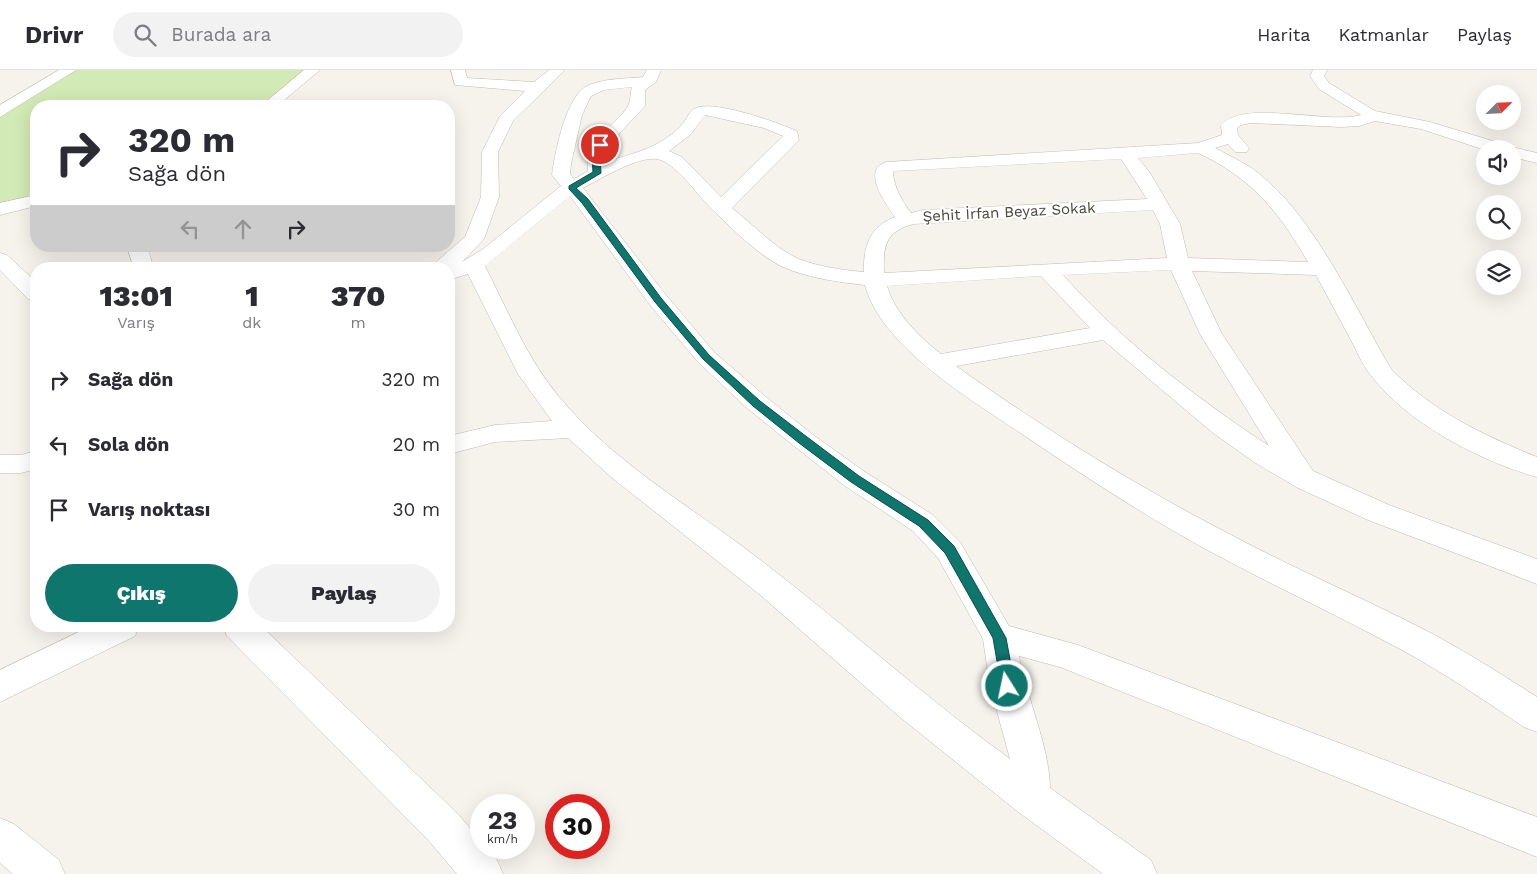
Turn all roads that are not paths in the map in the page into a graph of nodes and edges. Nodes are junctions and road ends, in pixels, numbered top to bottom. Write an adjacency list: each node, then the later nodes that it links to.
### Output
1 (69, 70): 9 (street)
2 (313, 70): 8 (street)
3 (458, 70): 7 (street)
4 (558, 70): 7 (street)
5 (1320, 70): 10 (street)
6 (650, 76): 18 (street); 20 (street)
7 (537, 87): 27 (street)
8 (276, 100)
9 (0, 112)
10 (1369, 115): 11 (street); 12 (street)
11 (1230, 138): 13 (street); 19 (street)
12 (1476, 141)
13 (1200, 148): 16 (street); 19 (street)
14 (654, 154): 18 (street); 23 (street); 23 (street)
15 (1521, 154): 17 (street)
16 (1127, 155): 22 (street); 25 (street)
17 (1537, 158)
18 (597, 173): 20 (street)
19 (1251, 176): 30 (street)
20 (572, 187): 29 (street); 45 (street)
21 (30, 202): 24 (street)
22 (1159, 204): 25 (street, Şehit İrfan Beyaz Sokak); 28 (street)
23 (721, 208): 32 (street)
24 (0, 209)
25 (906, 219): 32 (street, Şehit İrfan Beyaz Sokak)
26 (0, 259): 33 (street)
27 (448, 262)
28 (1179, 264): 30 (street); 31 (street); 41 (street)
29 (461, 269): 36 (street)
30 (1321, 269): 40 (street)
31 (1047, 270): 32 (street); 34 (street)
32 (873, 280): 35 (street)
33 (30, 288)
34 (1109, 332): 35 (street); 41 (street)
35 (938, 362): 47 (street)
36 (574, 429): 37 (street); 48 (street)
37 (455, 443)
38 (30, 462): 39 (street)
39 (0, 464)
40 (1537, 468)
41 (1304, 479): 42 (street)
42 (1537, 572)
43 (111, 632): 46 (street)
44 (245, 632): 51 (street)
45 (999, 638): 48 (street); 49 (street)
46 (0, 688)
47 (1537, 716)
48 (1031, 798): 53 (street)
49 (1537, 837)
50 (0, 838): 52 (street)
51 (473, 871)
52 (45, 874)
53 (1137, 874)

